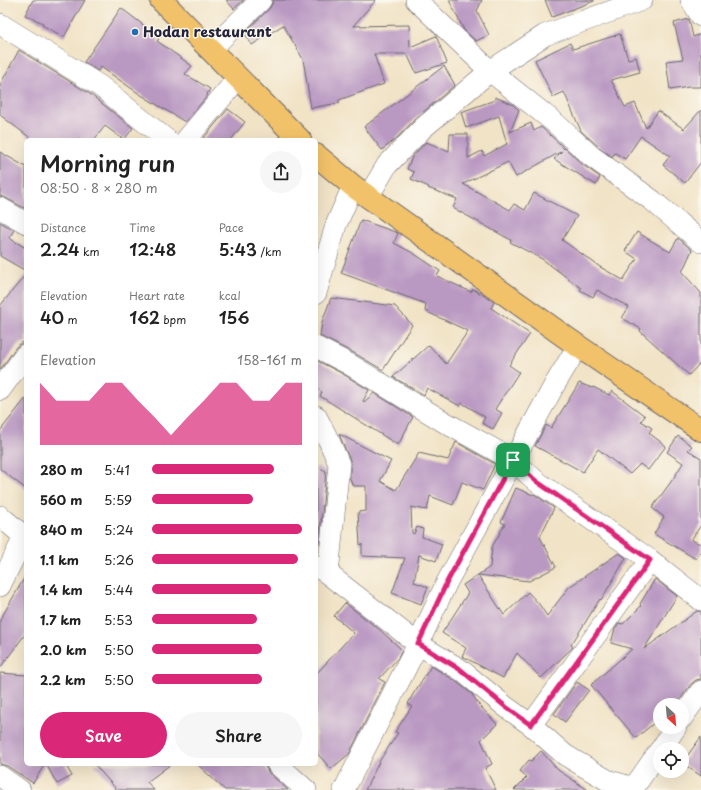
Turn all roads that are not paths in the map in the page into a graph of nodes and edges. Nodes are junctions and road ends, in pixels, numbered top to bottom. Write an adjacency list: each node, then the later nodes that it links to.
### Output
1 (161, 0): 8 (main road)
2 (261, 0): 8 (street)
3 (416, 0): 9 (street)
4 (642, 0): 9 (street)
5 (691, 0): 6 (street)
6 (701, 16)
7 (0, 24): 11 (street)
8 (211, 49): 10 (main road)
9 (490, 71): 15 (street); 18 (street)
10 (238, 78): 12 (street); 13 (main road)
11 (165, 138)
12 (188, 138)
13 (298, 138)
14 (318, 157): 15 (main road)
15 (360, 191): 19 (street); 20 (main road)
16 (0, 208): 17 (street)
17 (24, 222)
18 (701, 242)
19 (318, 286)
20 (578, 346): 25 (main road); 26 (street)
21 (318, 348): 26 (street)
22 (24, 357): 23 (street)
23 (0, 390)
24 (318, 420): 31 (street)
25 (701, 430)
26 (513, 460): 30 (street); 34 (street)
27 (0, 516): 28 (street)
28 (24, 537)
29 (24, 540): 32 (street)
30 (650, 560): 33 (street); 37 (street)
31 (322, 570): 34 (street)
32 (0, 586)
33 (701, 600)
34 (418, 644): 37 (street); 44 (street)
35 (701, 691): 36 (street)
36 (689, 708)
37 (531, 725): 41 (street)
38 (653, 760): 41 (street)
39 (279, 766): 43 (street)
40 (0, 776): 42 (street)
41 (633, 789)
42 (20, 790)
43 (306, 790)
44 (344, 790)

